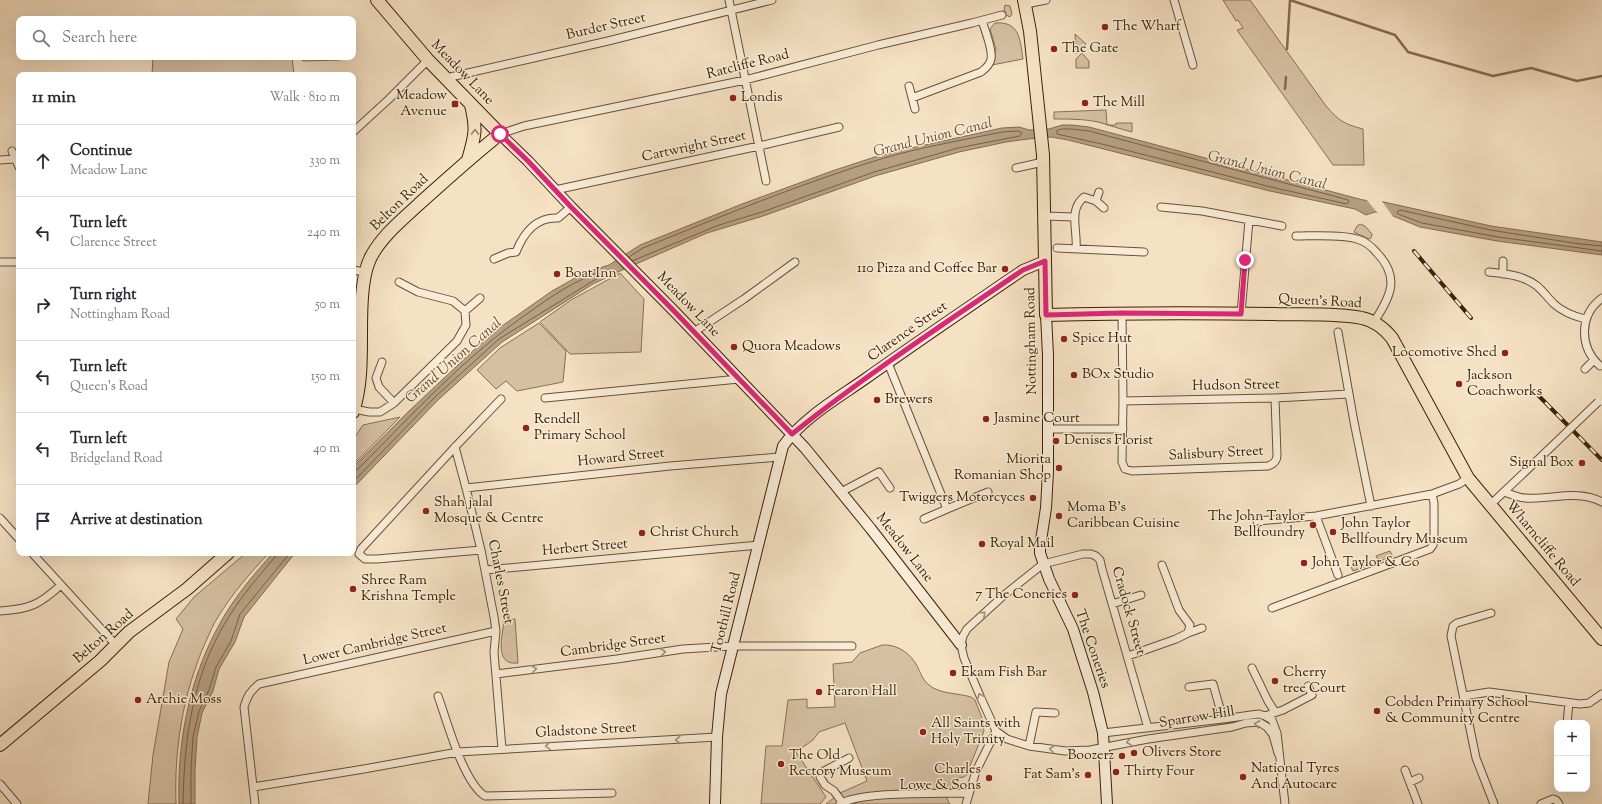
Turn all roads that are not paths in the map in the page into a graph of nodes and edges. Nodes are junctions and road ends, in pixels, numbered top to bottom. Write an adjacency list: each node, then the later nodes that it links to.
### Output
1 (378, 0): 10 (main road, Meadow Lane)
2 (729, 0): 7 (street)
3 (772, 0): 7 (street, Burder Street)
4 (1046, 0): 6 (street)
5 (1174, 0): 11 (street)
6 (1025, 2): 24 (main road, Nottingham Road)
7 (732, 11): 12 (street, Burder Street); 13 (street)
8 (1002, 15): 9 (street, Ratcliffe Road)
9 (982, 21): 13 (street, Ratcliffe Road); 15 (street)
10 (428, 60): 12 (main road, Meadow Lane); 19 (street)
11 (1193, 65)
12 (446, 78): 16 (main road, Meadow Lane)
13 (745, 80): 20 (street, Ratcliffe Road); 21 (street)
14 (909, 86): 15 (street)
15 (912, 98): 17 (street)
16 (471, 104): 20 (main road, Meadow Lane); 26 (main road, one-way to 16)
17 (915, 109)
18 (838, 127): 21 (street, Cartwright Street)
19 (356, 129)
20 (500, 134): 26 (main road, Belton Road); 29 (street, Meadow Lane)
21 (758, 146): 28 (street); 29 (street, Cartwright Street)
22 (12, 150): 23 (street)
23 (15, 159): 25 (street)
24 (1043, 159): 27 (street); 35 (main road, Nottingham Road)
25 (0, 160)
26 (468, 160): 50 (main road, Belton Road)
27 (1016, 168)
28 (766, 181)
29 (555, 190): 32 (street, Meadow Lane)
30 (1099, 192): 31 (street)
31 (1096, 201): 34 (street); 36 (street)
32 (571, 207): 43 (street); 62 (street, Meadow Lane)
33 (1161, 207): 37 (street)
34 (1104, 208)
35 (1044, 216): 36 (street); 44 (main road, Nottingham Road)
36 (1074, 217): 41 (street)
37 (1249, 220): 38 (street); 58 (street)
38 (1282, 226)
39 (1296, 236): 61 (street)
40 (1058, 248): 41 (street)
41 (1076, 248): 42 (street)
42 (1144, 252)
43 (494, 259)
44 (1045, 261): 59 (main road, Nottingham Road); 66 (street, Clarence Street)
45 (1503, 261): 52 (street)
46 (0, 262): 47 (street)
47 (16, 262)
48 (795, 262): 62 (street)
49 (356, 270): 50 (street)
50 (365, 272): 71 (main road, Belton Road)
51 (1489, 272): 52 (street)
52 (1503, 274): 60 (street)
53 (399, 282): 56 (street)
54 (480, 298): 56 (street)
55 (1602, 298): 60 (street)
56 (465, 311): 77 (street)
57 (1122, 313): 58 (main road, Queen's Road); 59 (main road, Queen's Road); 76 (street)
58 (1241, 314): 61 (main road, Queen's Road)
59 (1046, 315): 79 (street, Nottingham Road)
60 (1585, 320): 64 (street)
61 (1374, 322): 84 (main road, Queen's Road)
62 (694, 332): 69 (street, Meadow Lane)
63 (1338, 332): 70 (street)
64 (1594, 360): 67 (street); 68 (street)
65 (382, 362): 77 (street)
66 (888, 363): 81 (street, Clarence Street); 94 (street)
67 (1600, 366)
68 (1585, 369)
69 (739, 379): 72 (street); 81 (street, Meadow Lane)
70 (1350, 394): 73 (street, Hudson Street); 93 (street)
71 (356, 397)
72 (545, 398)
73 (1275, 398): 76 (street, Hudson Street); 80 (street, Salisbury Street)
74 (501, 399): 82 (street)
75 (1600, 400): 89 (street, bridge)
76 (1123, 401): 80 (street)
77 (394, 403): 78 (street)
78 (356, 410)
79 (1047, 429): 80 (street); 104 (street, Nottingham Road)
80 (1123, 429)
81 (792, 434): 83 (street, Toothill Road); 87 (street, Meadow Lane)
82 (455, 447): 85 (street, Charles Street); 101 (street)
83 (780, 457): 85 (street, Howard Street); 100 (street, Toothill Road)
84 (1468, 478): 90 (street); 92 (main road, Queen's Road)
85 (466, 488): 101 (street, Charles Street)
86 (890, 488): 87 (street)
87 (841, 492): 118 (street, Meadow Lane)
88 (988, 492): 94 (street)
89 (1504, 492): 91 (street); 92 (street)
90 (1432, 494): 93 (street); 111 (street)
91 (1602, 502)
92 (1490, 505): 117 (main road, Wharncliffe Road)
93 (1371, 506): 95 (street)
94 (947, 509): 97 (street)
95 (1316, 516): 98 (street); 107 (street)
96 (0, 518): 99 (street)
97 (924, 519)
98 (1257, 521)
99 (16, 536)
100 (759, 545): 106 (street, Herbert Street); 120 (street, Toothill Road)
101 (481, 550): 106 (street, Charles Street)
102 (35, 556): 108 (street)
103 (224, 556): 119 (main road, Belton Road)
104 (1043, 564): 110 (street, Cradock Street); 118 (street, one-way to 104); 138 (street, The Coneries)
105 (1162, 565): 116 (street)
106 (485, 570): 115 (street, Charles Street)
107 (1338, 575)
108 (61, 585): 112 (street); 119 (street)
109 (1141, 595): 110 (street)
110 (1112, 604): 122 (street, Cradock Street)
111 (1272, 608)
112 (0, 611)
113 (1491, 613): 129 (street)
114 (1202, 628): 116 (street)
115 (496, 631): 124 (street, Charles Street); 151 (street, Lower Cambridge Street)
116 (1188, 633): 122 (street)
117 (1602, 639)
118 (961, 645): 137 (street, one-way to 118)
119 (116, 646): 140 (main road, Belton Road)
120 (733, 646): 121 (street, Cambridge Street); 124 (street, Cambridge Street, one-way to 120); 139 (street, Toothill Road)
121 (852, 646)
122 (1128, 656): 136 (street, Cradock Street)
123 (1252, 668): 131 (street)
124 (496, 674): 143 (street, Charles Street)
125 (1308, 686): 131 (street)
126 (1189, 687): 134 (street)
127 (1602, 694): 130 (street)
128 (438, 696): 144 (street)
129 (1464, 696): 130 (street); 162 (street)
130 (1569, 703): 135 (street)
131 (1275, 712): 133 (street)
132 (1056, 713): 141 (street)
133 (1265, 716): 134 (street, Sparrow Hill); 145 (street)
134 (1223, 719): 136 (street, Sparrow Hill)
135 (1567, 720)
136 (1148, 728): 138 (street, Sparrow Hill)
137 (996, 731): 141 (street, Sparrow Hill); 153 (street)
138 (1103, 733): 142 (street, The Coneries)
139 (717, 738): 143 (street, Gladstone Street, one-way to 143); 157 (street, Toothill Road)
140 (0, 745)
141 (1029, 746): 142 (street, Sparrow Hill, one-way to 141)
142 (1105, 746): 145 (street, Sparrow Hill, one-way to 142); 159 (street, The Coneries)
143 (502, 749): 144 (street, Gladstone Street)
144 (458, 752): 151 (street, Gladstone Street); 152 (street)
145 (1278, 753): 160 (street)
146 (849, 758): 154 (street)
147 (1405, 770): 149 (street)
148 (1418, 778): 149 (street)
149 (1410, 782): 161 (street)
150 (0, 784): 155 (street)
151 (253, 787): 156 (street)
152 (612, 793)
153 (969, 793): 154 (street); 158 (street)
154 (841, 803)
155 (17, 804)
156 (255, 804)
157 (715, 804)
158 (966, 804)
159 (1107, 804)
160 (1285, 804)
161 (1418, 804)
162 (1494, 804)
163 (1541, 804): 164 (street)
164 (1559, 804)

